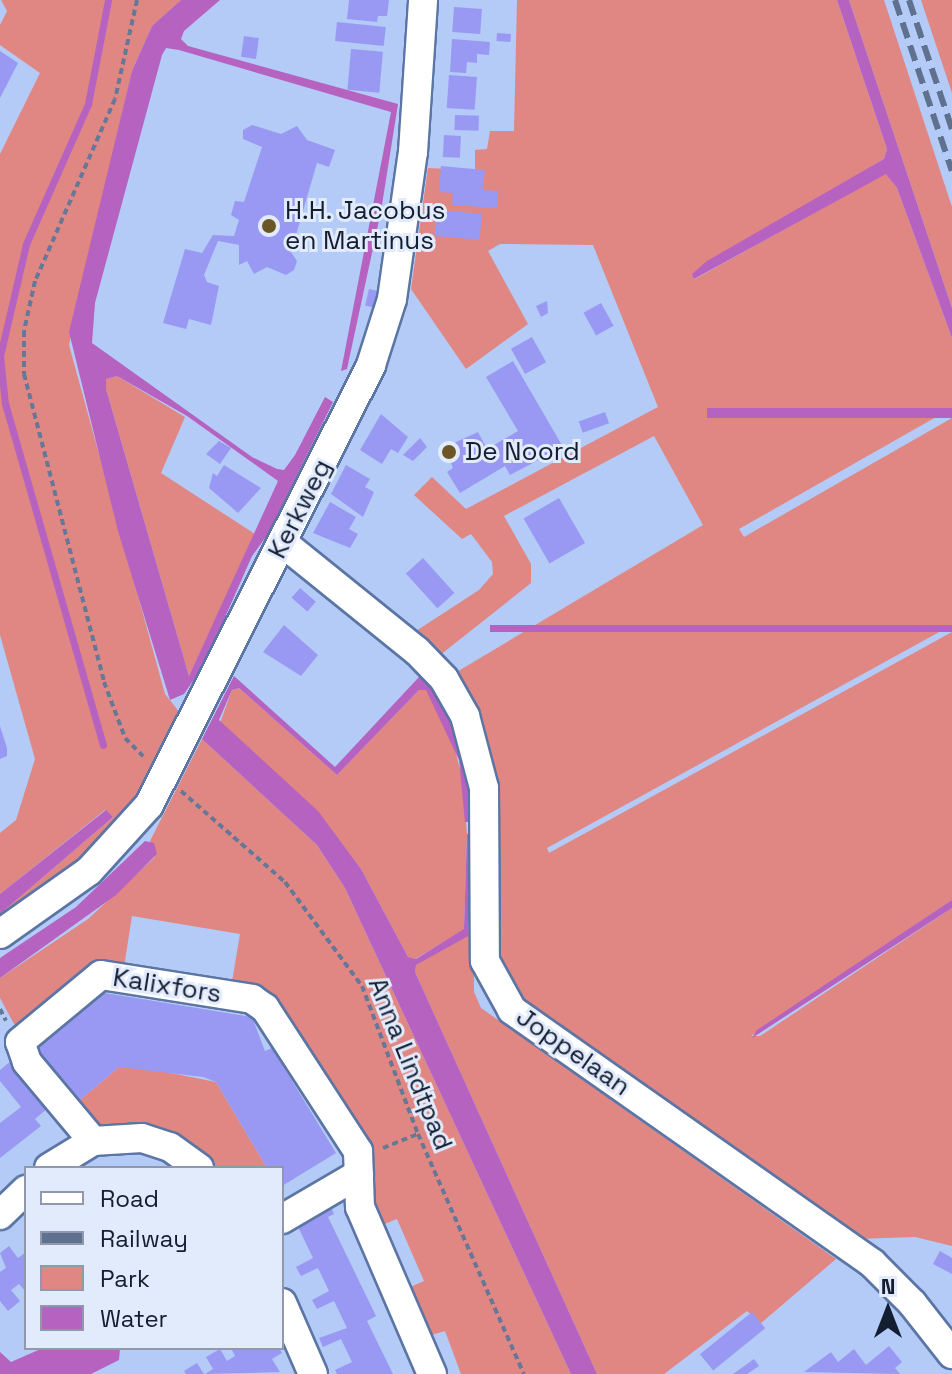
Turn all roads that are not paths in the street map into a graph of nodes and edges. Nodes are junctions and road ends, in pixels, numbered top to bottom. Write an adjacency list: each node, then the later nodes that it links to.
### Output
1 (423, 0): 2 (street, Kerkweg)
2 (283, 543): 3 (street, Kerkweg); 12 (street, Joppelaan)
3 (0, 934)
4 (93, 1141): 5 (street); 6 (street); 7 (street, Kalixfors)
5 (52, 1166)
6 (196, 1166)
7 (359, 1166): 10 (street); 14 (street, Kalixfors)
8 (24, 1192): 9 (street)
9 (0, 1215)
10 (284, 1218)
11 (284, 1308): 13 (street)
12 (952, 1354)
13 (313, 1374)
14 (432, 1374)

